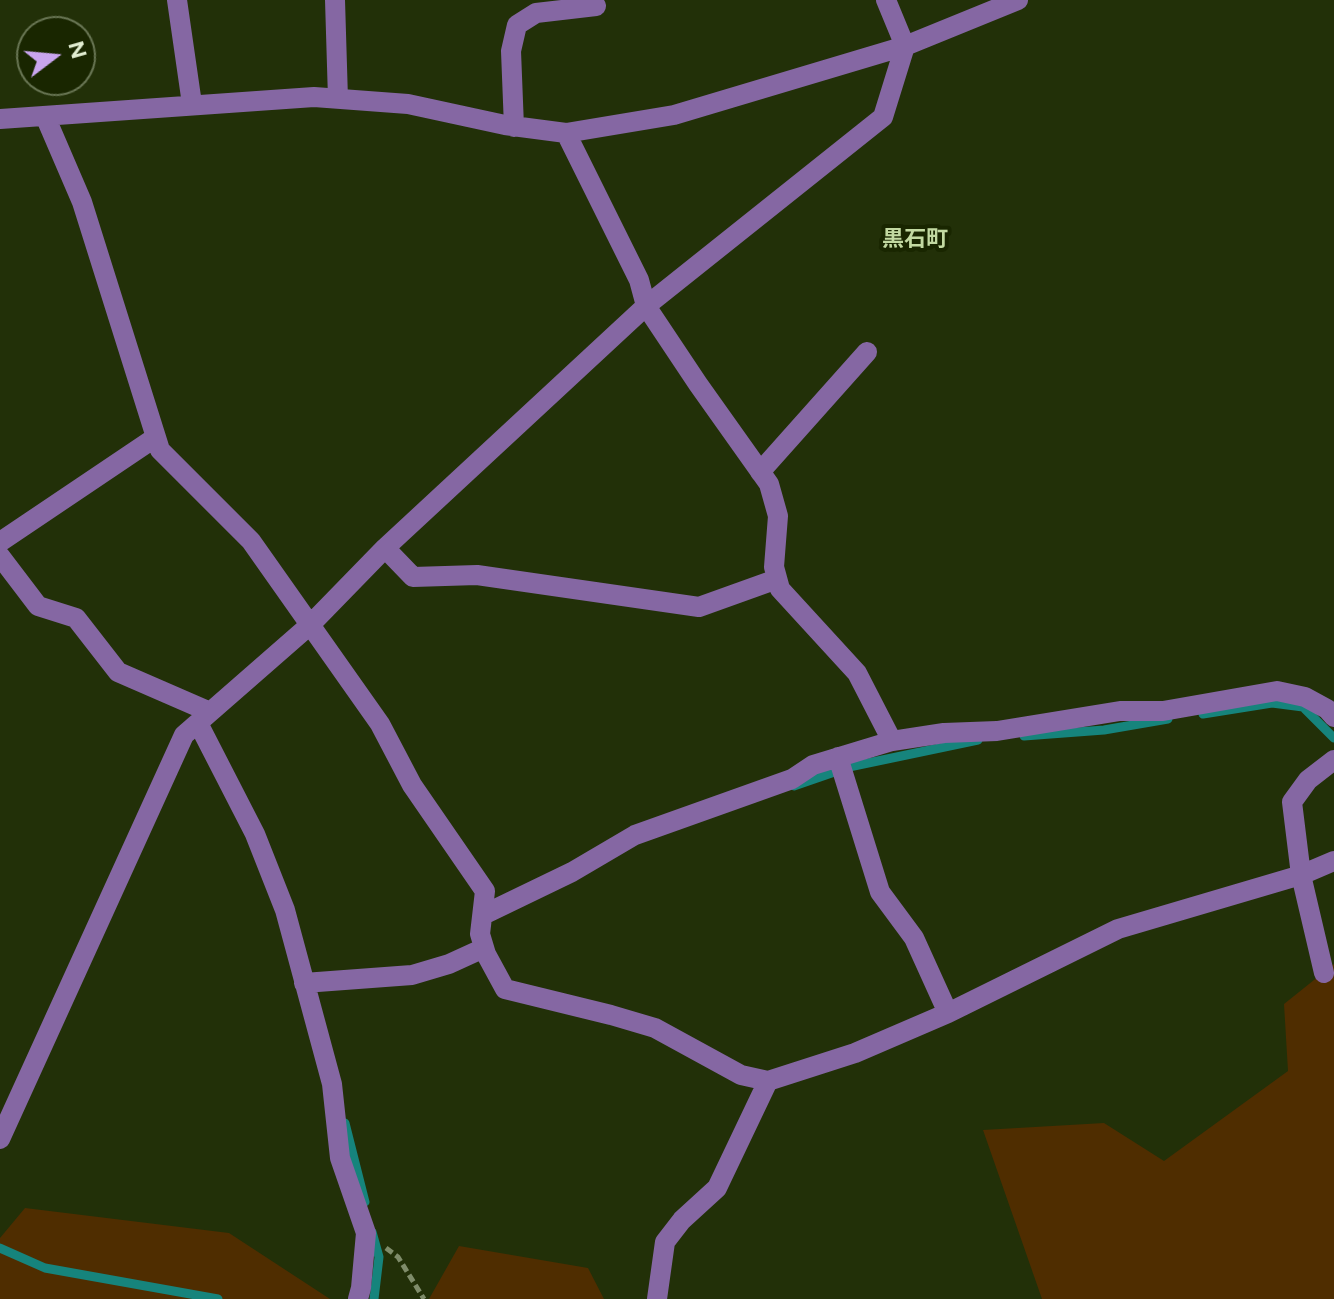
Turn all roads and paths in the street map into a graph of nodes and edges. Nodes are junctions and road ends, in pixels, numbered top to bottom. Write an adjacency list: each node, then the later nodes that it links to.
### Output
1 (177, 0): 8 (street)
2 (335, 0): 7 (street)
3 (886, 0): 6 (street)
4 (1018, 0): 6 (street)
5 (596, 6): 11 (street)
6 (905, 46): 12 (street); 13 (street)
7 (338, 99): 8 (street); 11 (street)
8 (192, 104): 9 (street)
9 (45, 116): 10 (street); 15 (street)
10 (0, 119)
11 (514, 127): 12 (street)
12 (566, 133): 13 (street)
13 (646, 306): 16 (street); 18 (street)
14 (867, 352): 16 (street)
15 (156, 437): 17 (street); 21 (street)
16 (760, 472): 20 (street)
17 (0, 542)
18 (385, 548): 20 (street); 21 (street)
19 (0, 556): 22 (street)
20 (777, 579): 24 (street)
21 (311, 624): 22 (street); 29 (street)
22 (204, 717): 32 (street); 35 (street)
23 (1334, 717): 24 (street)
24 (892, 741): 25 (street)
25 (838, 757): 29 (street); 33 (street)
26 (1334, 760): 28 (street)
27 (1334, 861): 28 (street)
28 (1301, 875): 31 (street); 33 (street)
29 (483, 915): 30 (street)
30 (484, 948): 32 (street); 34 (street)
31 (1324, 973)
32 (304, 983): 36 (street)
33 (948, 1013): 34 (street)
34 (768, 1081): 39 (street)
35 (0, 1139)
36 (366, 1233): 37 (street); 38 (path)
37 (358, 1299)
38 (424, 1299)
39 (657, 1299)

